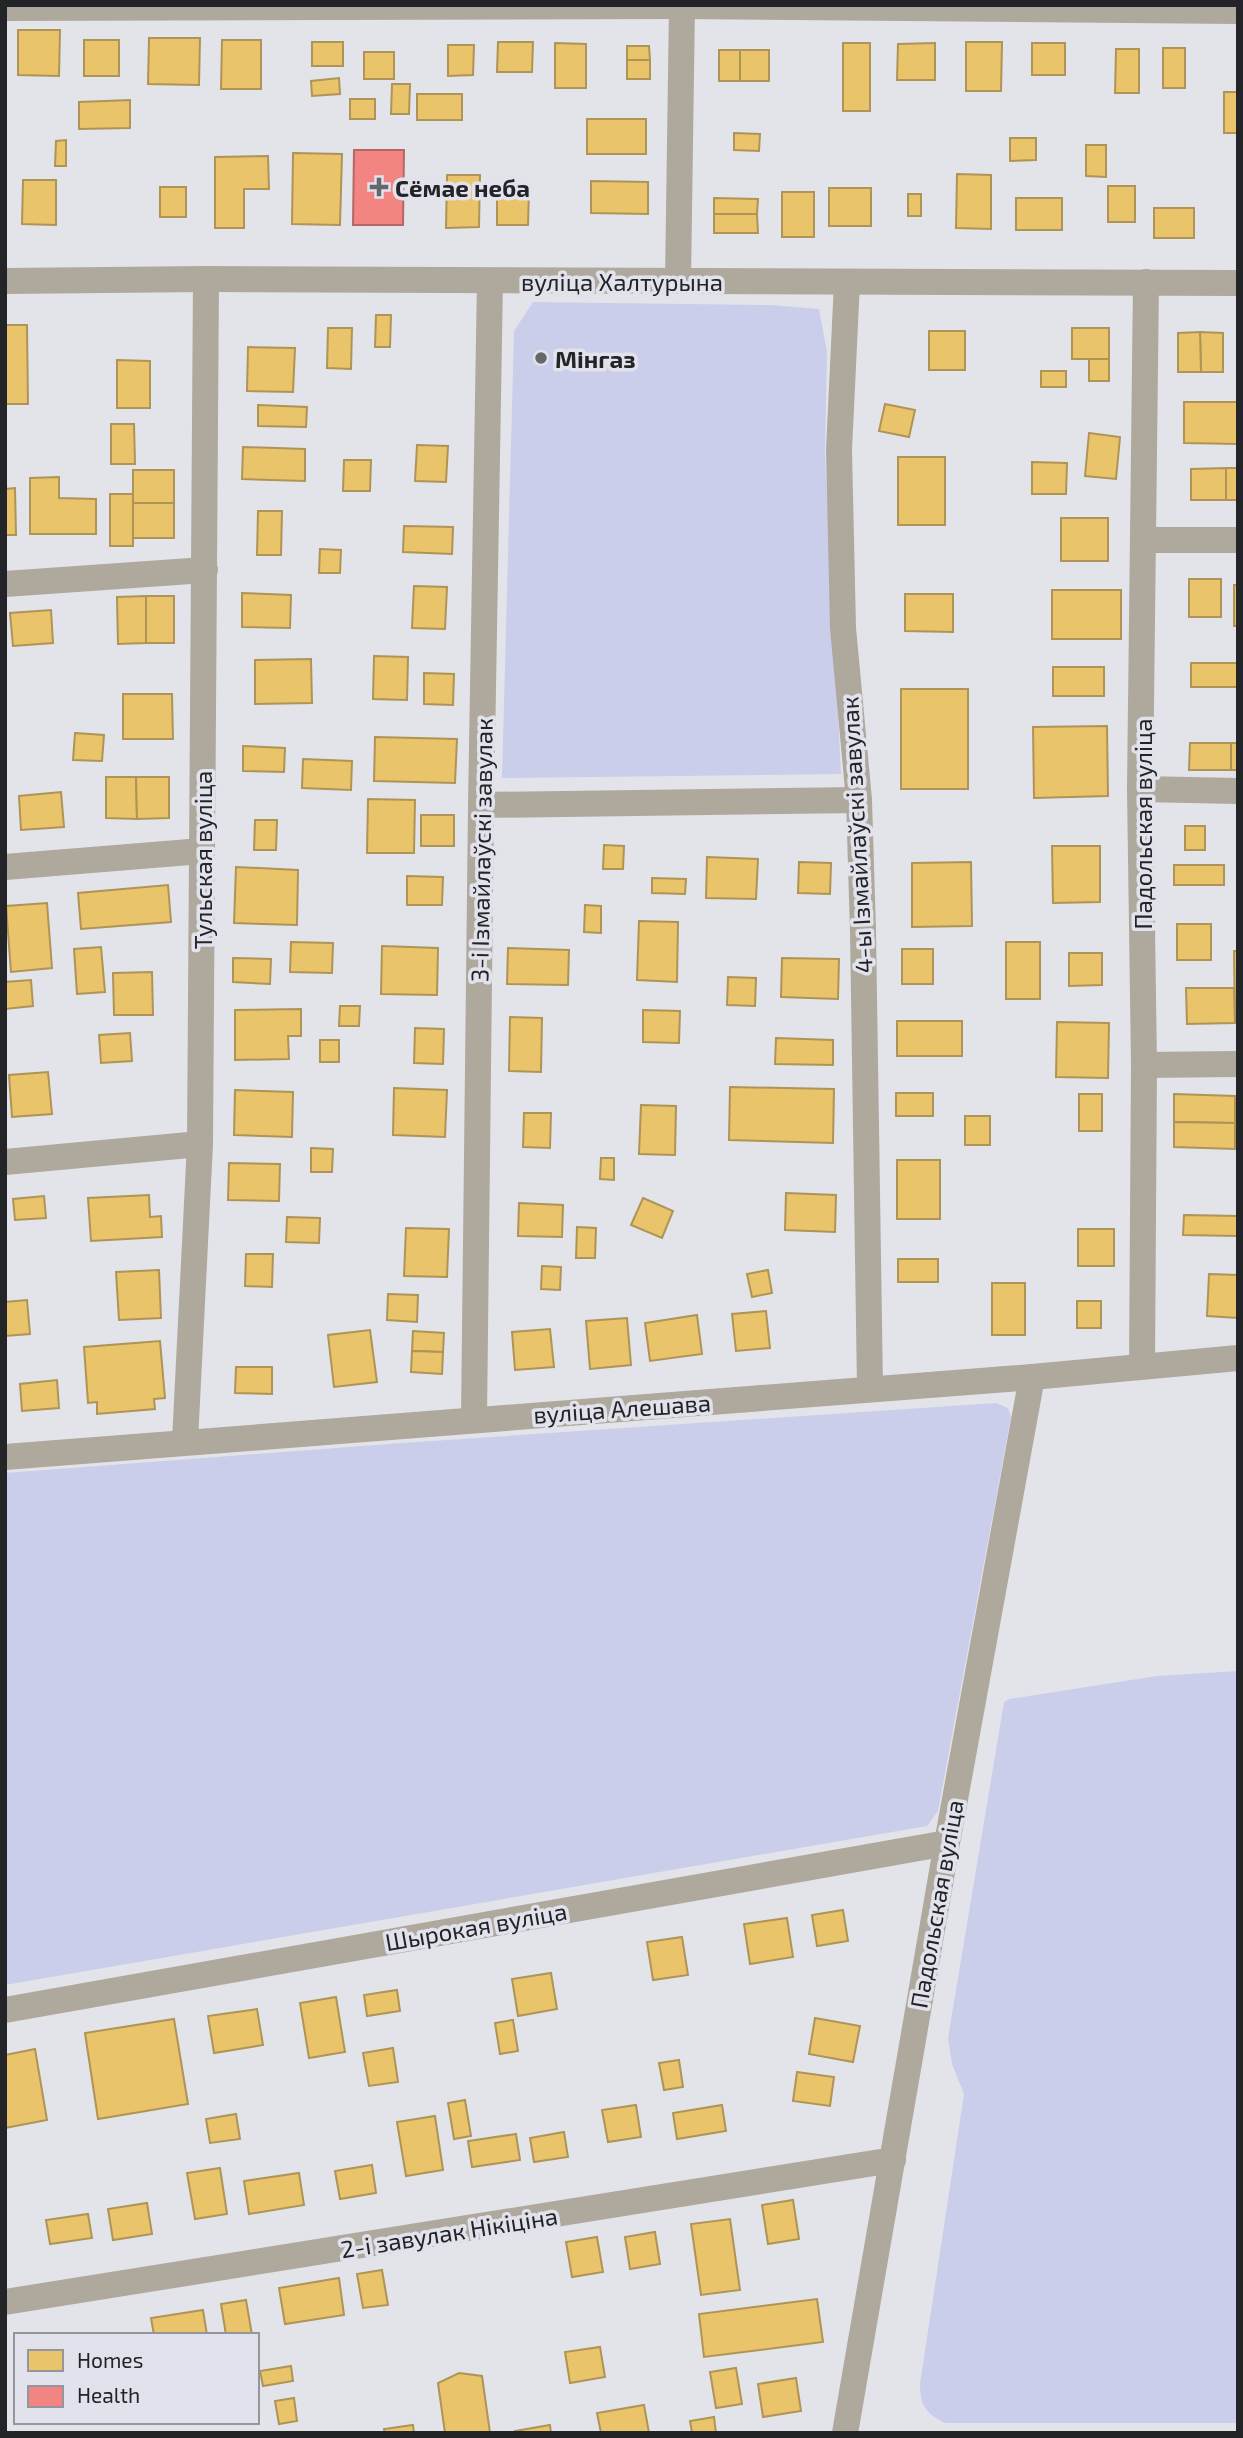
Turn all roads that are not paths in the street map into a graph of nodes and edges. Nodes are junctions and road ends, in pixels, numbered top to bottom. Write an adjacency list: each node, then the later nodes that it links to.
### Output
1 (682, 6): 2 (street); 3 (street); 7 (street)
2 (5, 8)
3 (1238, 11)
4 (206, 279): 5 (street, вуліца Халтурына); 6 (street, вуліца Халтурына); 13 (street, Тульская вуліца)
5 (5, 281)
6 (490, 281): 7 (street, вуліца Халтурына); 18 (street, 3-і Ізмайлаўскі завулак)
7 (678, 281): 8 (street, вуліца Халтурына)
8 (847, 282): 9 (street, вуліца Халтурына); 17 (street, 4-ы Ізмайлаўскі завулак)
9 (1146, 282): 10 (street, вуліца Халтурына); 11 (street, Падольская вуліца)
10 (1238, 283)
11 (1144, 540): 12 (street); 15 (street, Падольская вуліца)
12 (1238, 540)
13 (205, 570): 14 (street); 19 (street, Тульская вуліца)
14 (5, 583)
15 (1140, 789): 16 (street); 21 (street, Падольская вуліца)
16 (1238, 791)
17 (859, 800): 18 (street); 28 (street, 4-ы Ізмайлаўскі завулак)
18 (481, 805): 29 (street, 3-і Ізмайлаўскі завулак)
19 (202, 851): 20 (street); 23 (street, Тульская вуліца)
20 (5, 867)
21 (1144, 1065): 22 (street); 26 (street, Падольская вуліца)
22 (1238, 1065)
23 (200, 1144): 24 (street); 30 (street, Тульская вуліца)
24 (5, 1162)
25 (1238, 1358): 26 (street, вуліца Алешава)
26 (1142, 1366): 27 (street, вуліца Алешава)
27 (1032, 1377): 28 (street, вуліца Алешава); 32 (street, Падольская вуліца)
28 (870, 1388): 29 (street, вуліца Алешава)
29 (474, 1419): 30 (street, вуліца Алешава)
30 (186, 1441): 31 (street, вуліца Алешава)
31 (5, 1457)
32 (947, 1843): 33 (street, Шырокая вуліца); 34 (street, Падольская вуліца)
33 (5, 2010)
34 (893, 2160): 35 (street, 2-і завулак Нікіціна); 36 (street, Падольская вуліца)
35 (5, 2302)
36 (845, 2433)

